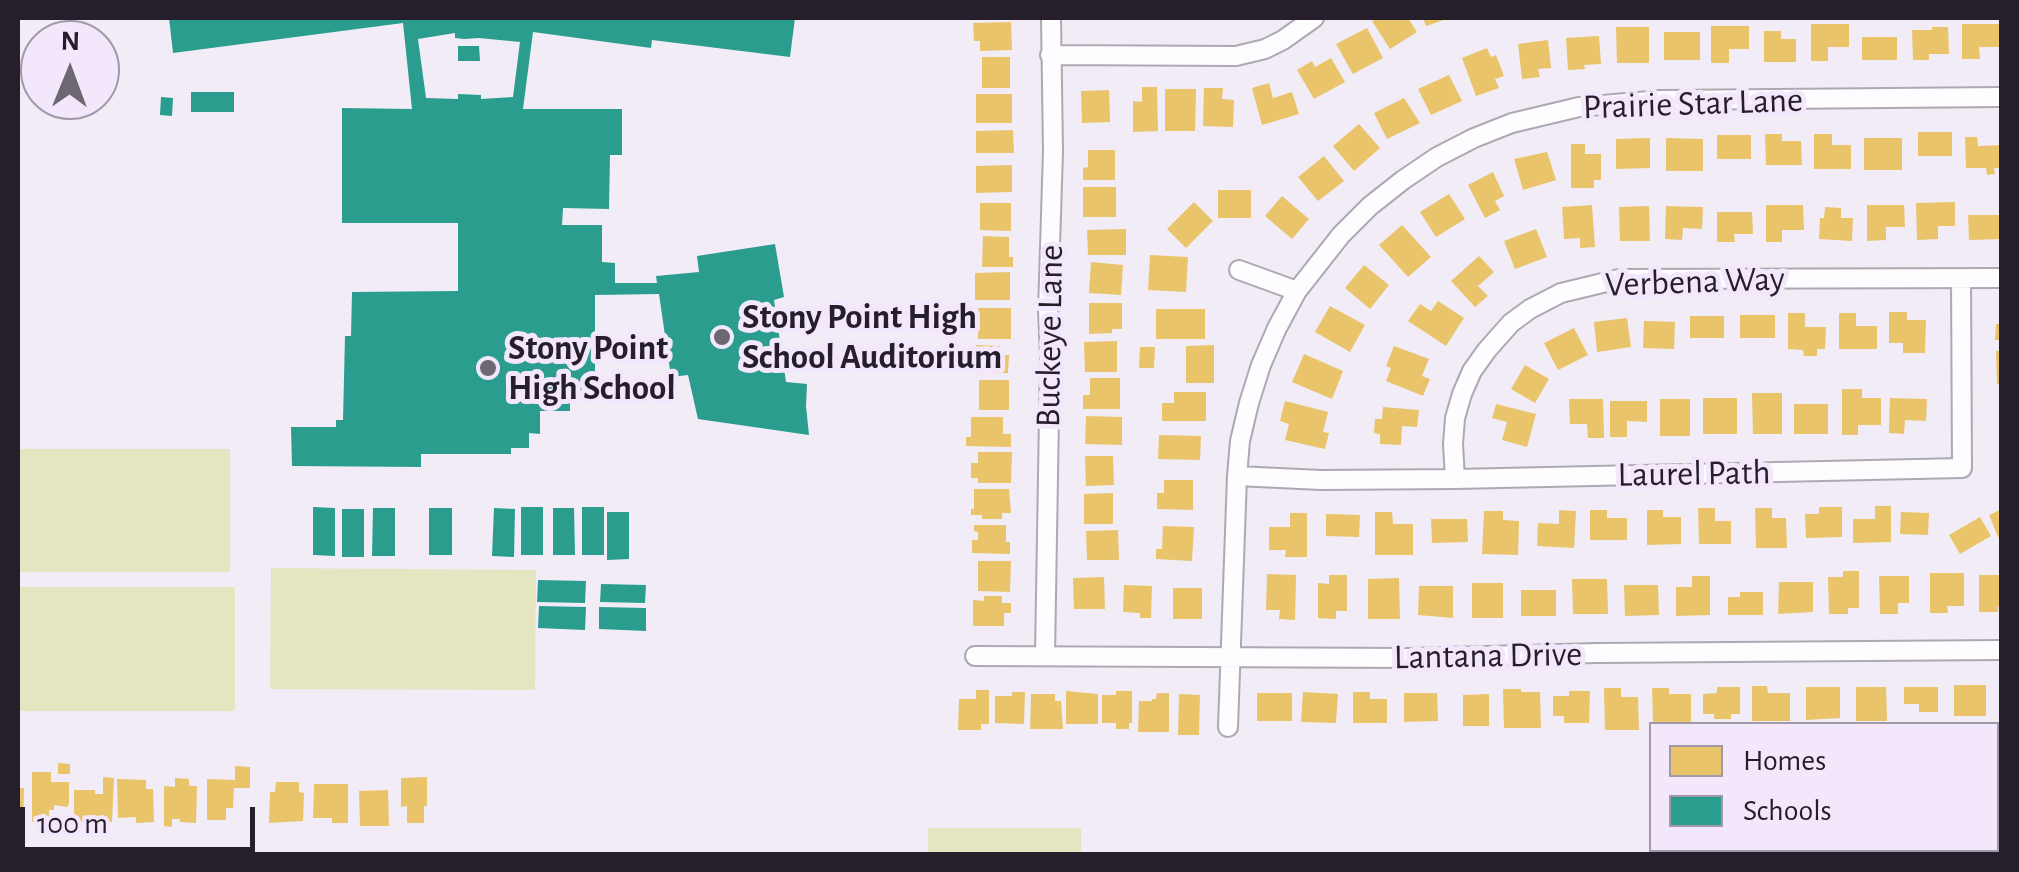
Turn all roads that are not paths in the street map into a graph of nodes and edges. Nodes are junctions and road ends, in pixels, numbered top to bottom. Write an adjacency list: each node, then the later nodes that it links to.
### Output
1 (1051, 18): 3 (street, Buckeye Lane)
2 (1314, 18): 3 (street)
3 (1050, 55): 13 (street, Buckeye Lane)
4 (2002, 98): 8 (street, Prairie Star Lane)
5 (1239, 270): 8 (street)
6 (1961, 278): 7 (street, Verbena Way); 10 (street, Verbena Way); 10 (street, Laurel Path)
7 (2002, 278)
8 (1297, 291): 9 (street, Prairie Star Lane)
9 (1237, 476): 10 (street, Laurel Path); 14 (street, Prairie Star Lane)
10 (1456, 479)
11 (2002, 650): 14 (street, Lantana Drive)
12 (975, 656): 13 (street, Lantana Drive)
13 (1045, 656): 14 (street, Lantana Drive)
14 (1231, 658): 15 (street, Prairie Star Lane)
15 (1228, 727)

